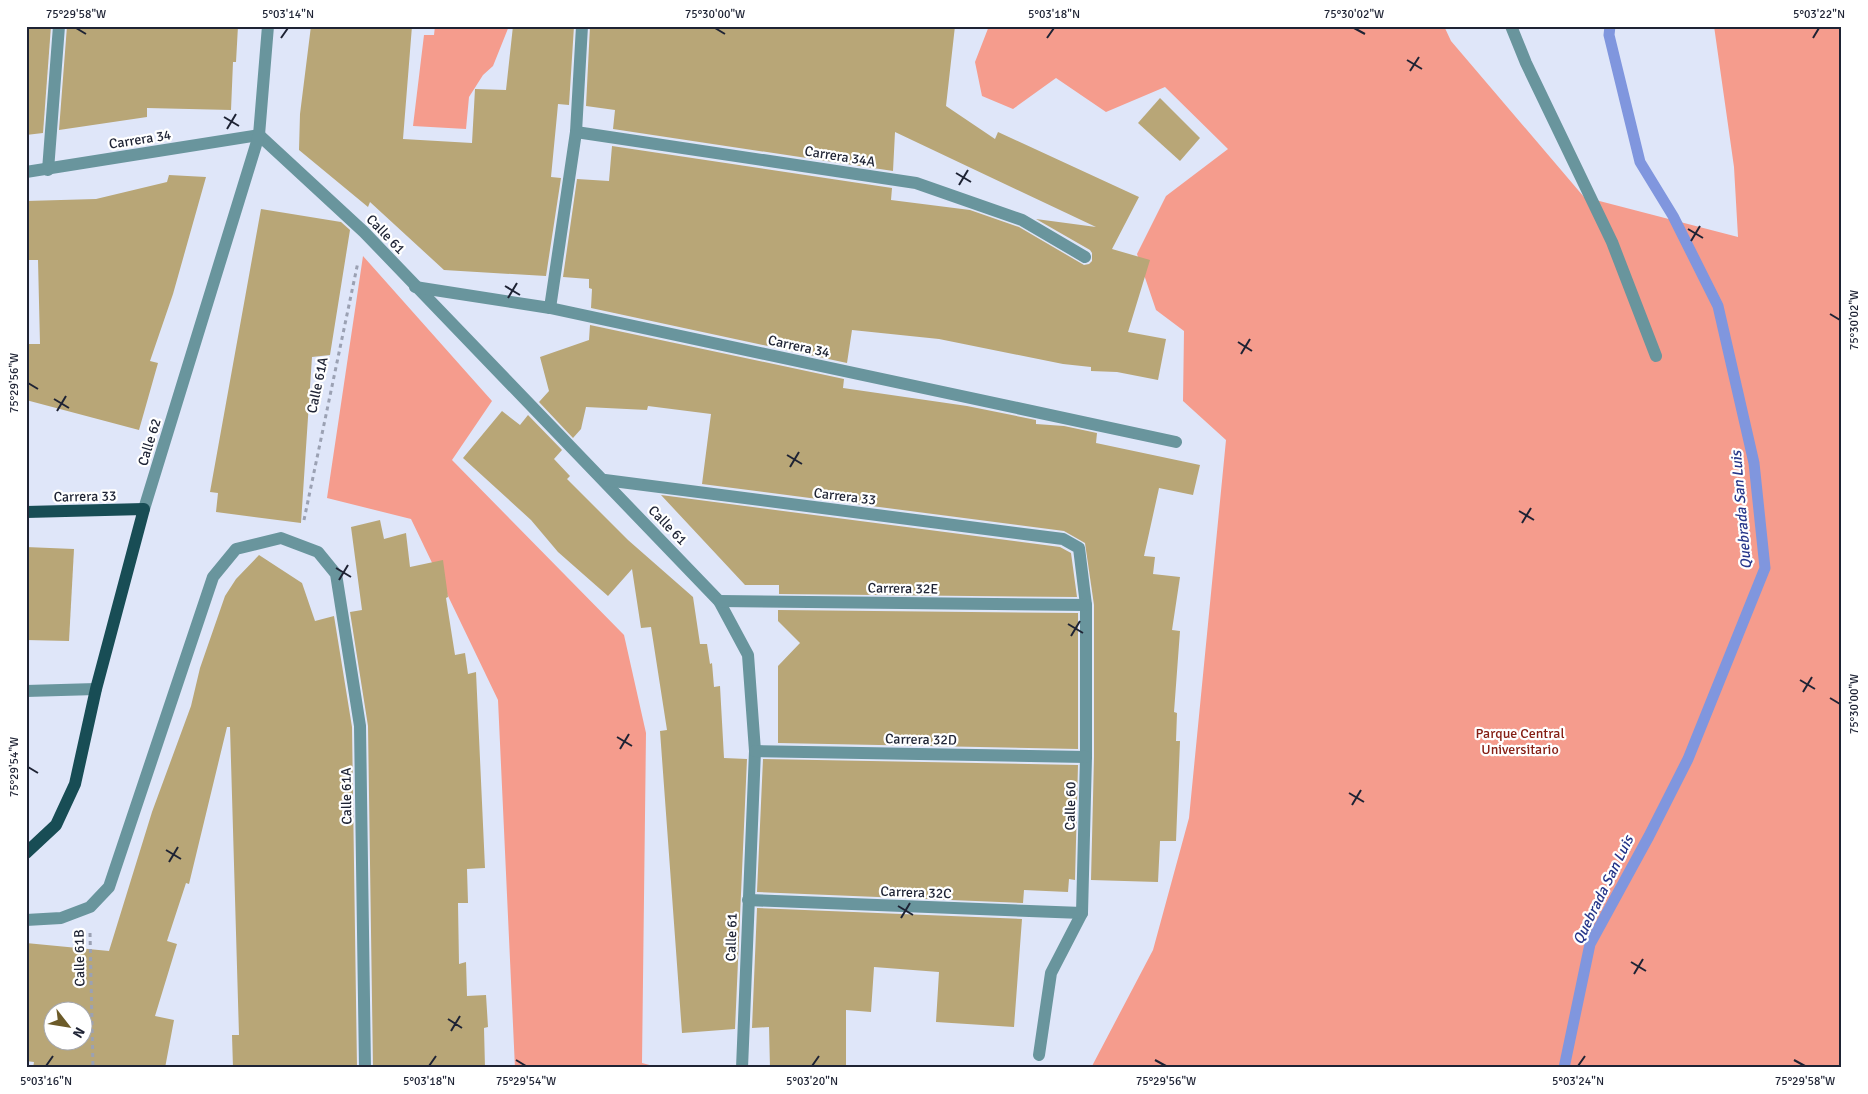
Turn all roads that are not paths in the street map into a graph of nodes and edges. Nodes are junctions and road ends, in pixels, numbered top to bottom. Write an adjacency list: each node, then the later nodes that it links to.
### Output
1 (59, 26): 7 (street)
2 (268, 26): 6 (street, Calle 62)
3 (582, 26): 5 (street)
4 (1511, 26): 12 (street)
5 (576, 132): 9 (street, Carrera 34A); 11 (street)
6 (259, 135): 7 (street, Carrera 34); 10 (street, Calle 61); 15 (street, Calle 62)
7 (48, 170): 8 (street, Carrera 34)
8 (26, 172)
9 (1085, 257)
10 (415, 287): 11 (street, Carrera 34); 14 (street, Calle 61)
11 (550, 308): 13 (street, Carrera 34)
12 (1656, 356)
13 (1176, 442)
14 (605, 480): 17 (street, Carrera 33); 18 (street, Calle 61)
15 (144, 509): 16 (main road, Carrera 33); 20 (main road, Calle 62)
16 (26, 512)
17 (1079, 548): 19 (street, Calle 60)
18 (720, 601): 19 (street, Carrera 32E); 22 (street, Calle 61)
19 (1086, 604): 23 (street, Calle 60)
20 (96, 689): 21 (street); 24 (main road, Calle 62)
21 (26, 691)
22 (755, 751): 23 (street, Carrera 32D); 25 (street, Calle 61)
23 (1086, 757): 26 (street, Calle 60)
24 (26, 853)
25 (748, 900): 26 (street, Carrera 32C); 30 (street, Calle 61)
26 (1082, 913): 28 (street, Calle 60)
27 (26, 920): 29 (street, Calle 61A)
28 (1039, 1055)
29 (366, 1068)
30 (742, 1068)

